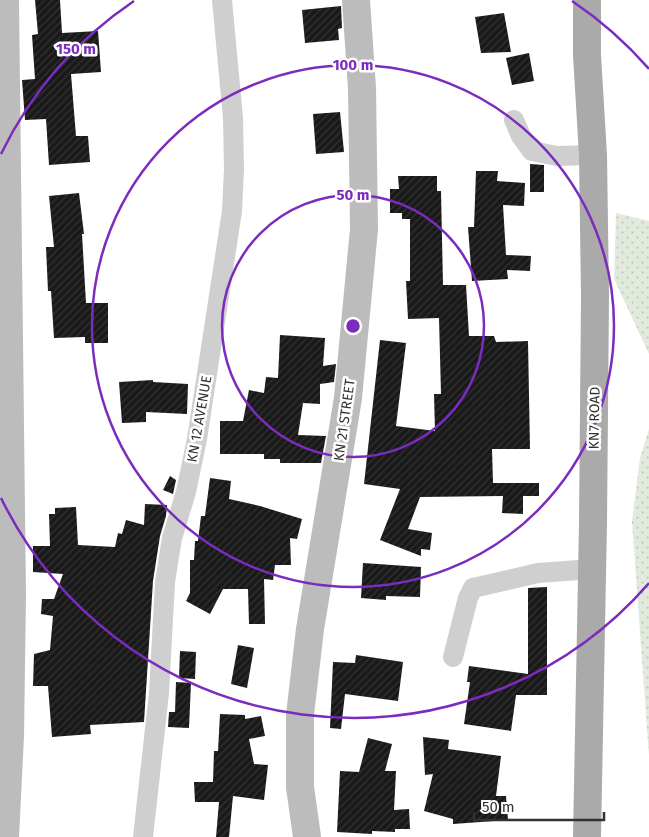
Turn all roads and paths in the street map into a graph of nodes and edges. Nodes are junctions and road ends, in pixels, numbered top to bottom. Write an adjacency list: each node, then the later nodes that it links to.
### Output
1 (4, 0): 9 (street)
2 (222, 0): 10 (street, KN 12 AVENUE)
3 (356, 0): 11 (street, KN 21 STREET)
4 (587, 0): 6 (main road, KN7 ROAD)
5 (514, 120): 6 (street)
6 (594, 155): 7 (main road, KN7 ROAD)
7 (592, 569): 8 (street); 12 (main road, KN7 ROAD)
8 (453, 657)
9 (5, 837)
10 (144, 837)
11 (307, 837)
12 (587, 837)

